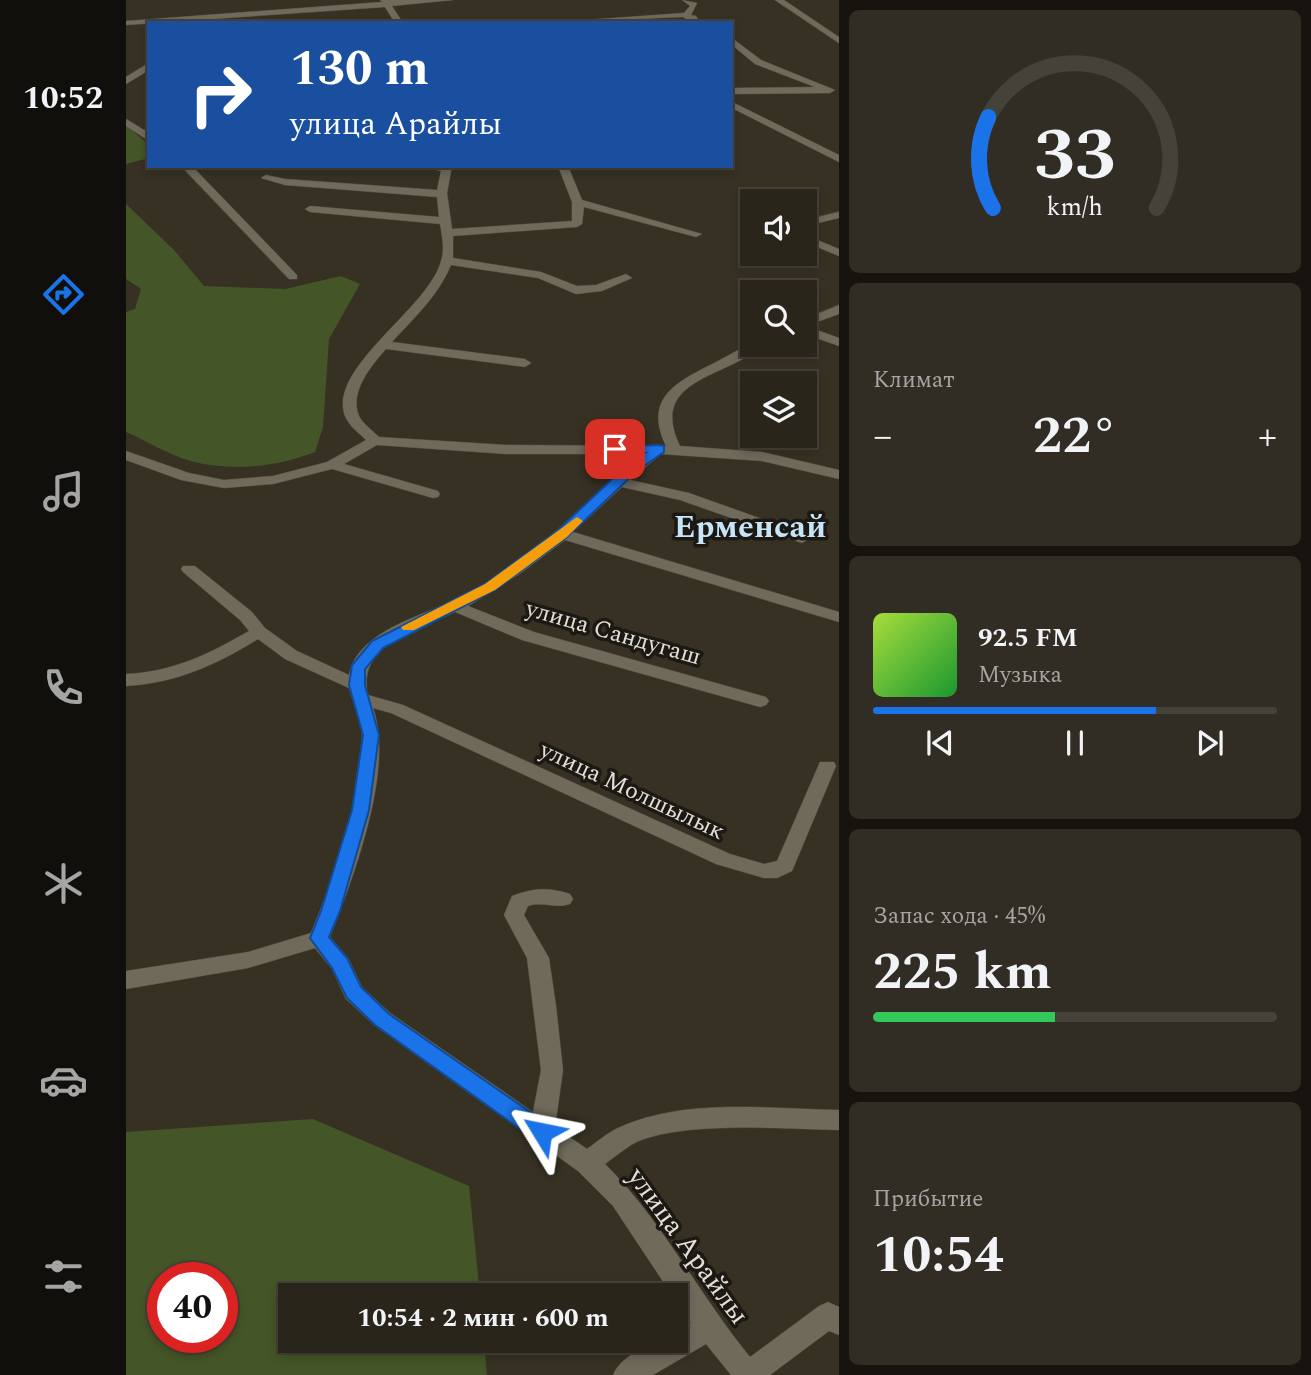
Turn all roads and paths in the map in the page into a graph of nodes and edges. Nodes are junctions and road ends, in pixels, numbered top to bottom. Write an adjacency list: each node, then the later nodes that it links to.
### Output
1 (449, 0): 4 (street)
2 (686, 0): 5 (street)
3 (779, 0): 11 (street)
4 (385, 2): 7 (street); 8 (street)
5 (689, 18): 9 (street)
6 (147, 21): 10 (street)
7 (151, 21)
8 (398, 21)
9 (603, 21)
10 (126, 23)
11 (838, 41)
12 (733, 42): 16 (street)
13 (147, 67): 14 (street)
14 (126, 81)
15 (733, 91): 16 (street)
16 (833, 92)
17 (733, 106): 20 (street)
18 (126, 122): 19 (street)
19 (147, 137)
20 (838, 159)
21 (188, 168): 35 (street)
22 (447, 168): 25 (street)
23 (565, 168): 26 (street)
24 (266, 178): 25 (street)
25 (442, 194): 30 (street)
26 (577, 202): 30 (street); 31 (street)
27 (310, 209): 30 (street)
28 (838, 215): 29 (street)
29 (817, 220)
30 (447, 227): 34 (street)
31 (696, 234)
32 (817, 243): 33 (street)
33 (838, 253)
34 (447, 261): 36 (street); 41 (street)
35 (293, 276)
36 (626, 278)
37 (838, 309): 38 (street)
38 (817, 318)
39 (817, 334): 40 (street)
40 (838, 342)
41 (382, 345): 43 (street); 44 (street)
42 (740, 354): 45 (street)
43 (525, 363)
44 (375, 441): 45 (street); 47 (street)
45 (667, 449): 48 (street); 49 (street)
46 (126, 455): 47 (street)
47 (332, 465): 50 (street)
48 (838, 475)
49 (620, 482): 51 (street); 52 (street)
50 (433, 494)
51 (562, 534): 54 (street); 55 (street)
52 (802, 538)
53 (189, 569): 56 (street)
54 (454, 606): 58 (street); 59 (street, улица Сандугаш)
55 (838, 617)
56 (259, 632): 57 (street); 58 (street)
57 (126, 680)
58 (360, 692): 60 (street, улица Молшылык); 62 (street)
59 (760, 701)
60 (827, 766)
61 (563, 899): 65 (street)
62 (319, 938): 63 (street); 65 (street, улица Арайлы)
63 (126, 980)
64 (838, 1120): 66 (street)
65 (542, 1132): 66 (street, улица Арайлы)
66 (587, 1163): 68 (street, улица Арайлы)
67 (838, 1322): 70 (street)
68 (709, 1327): 69 (street); 70 (street, улица Арайлы)
69 (627, 1375)
70 (748, 1375)

